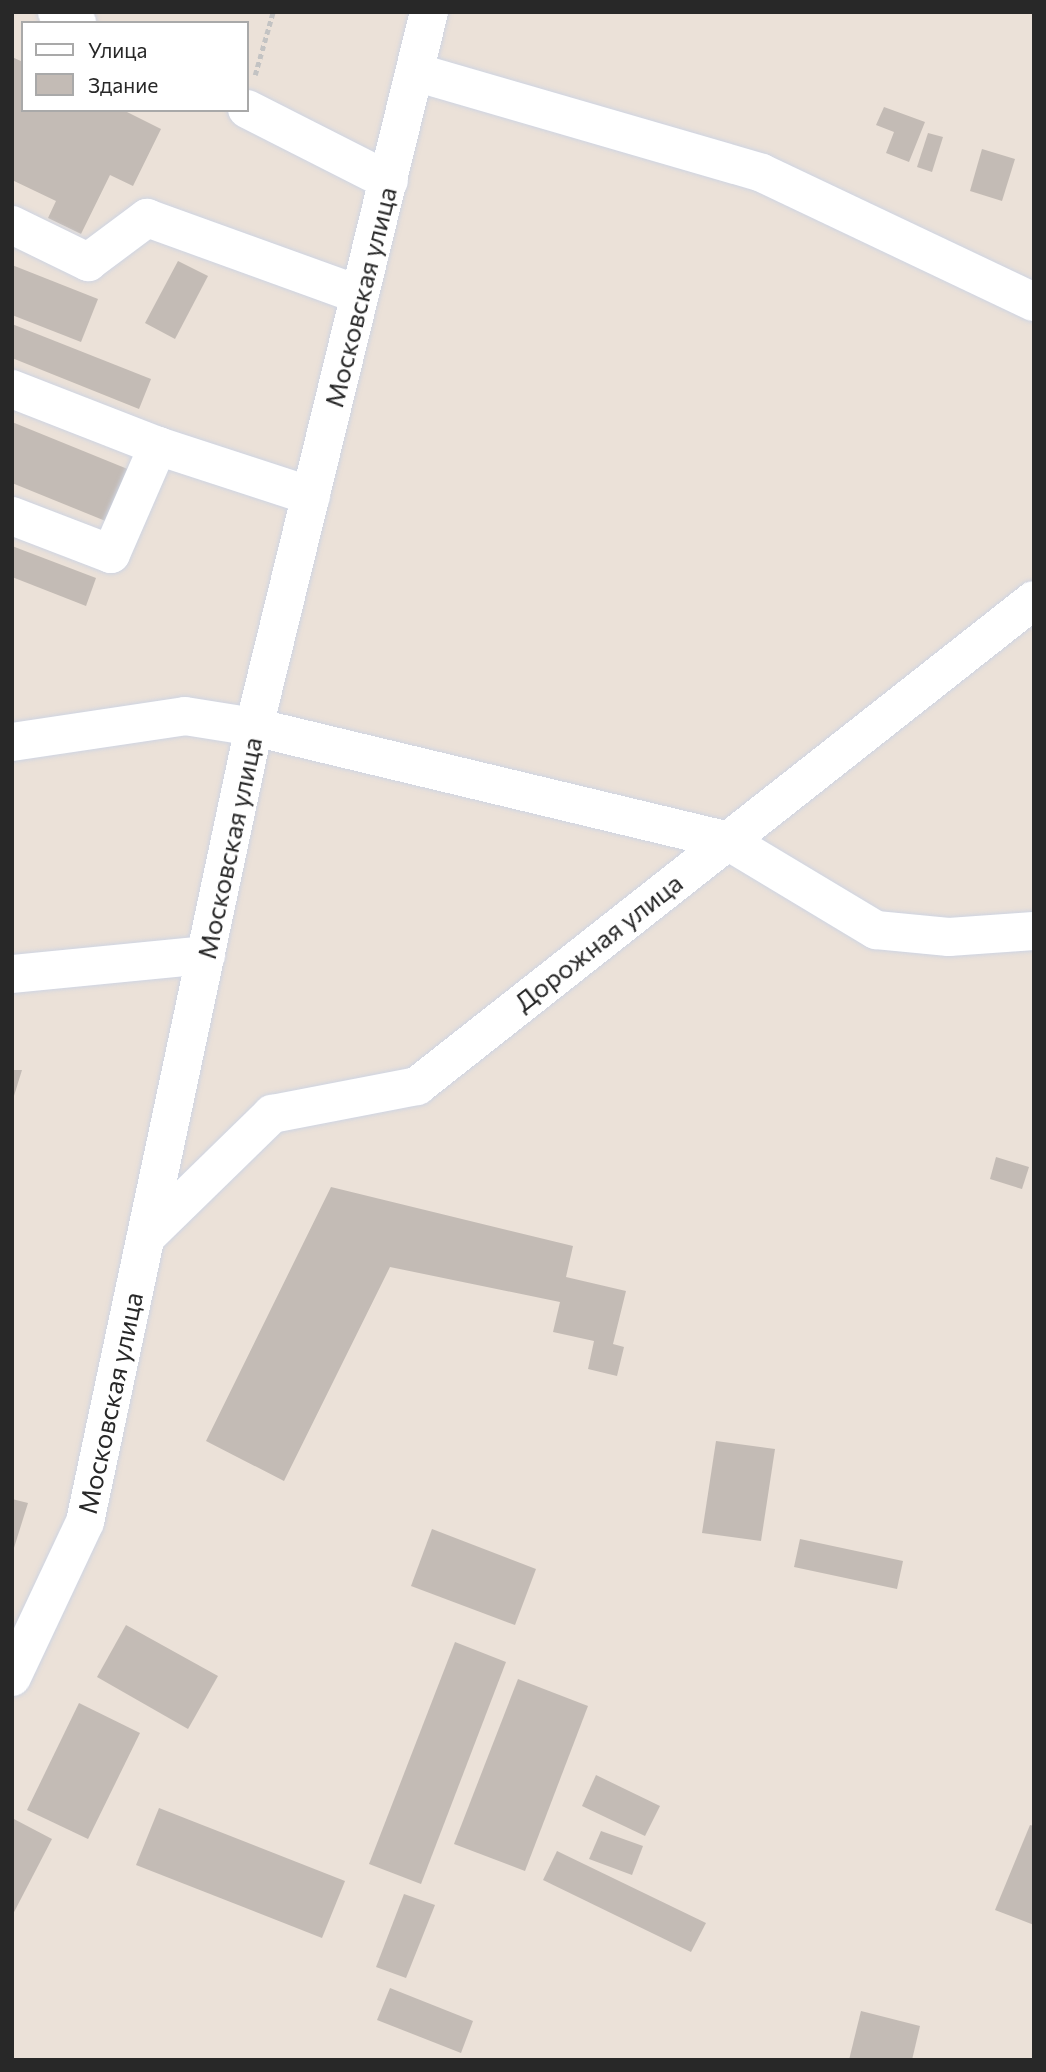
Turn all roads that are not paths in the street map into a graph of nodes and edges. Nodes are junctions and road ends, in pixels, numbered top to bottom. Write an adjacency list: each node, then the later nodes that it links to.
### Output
1 (57, 12): 3 (street)
2 (429, 12): 4 (street, Московская улица)
3 (73, 21)
4 (415, 72): 6 (street, Московская улица); 9 (street)
5 (251, 94): 6 (street)
6 (388, 181): 8 (street, Московская улица)
7 (12, 225): 8 (street)
8 (360, 295): 12 (street, Московская улица)
9 (1034, 302)
10 (12, 389): 11 (street)
11 (158, 446): 12 (street); 13 (street)
12 (311, 496): 15 (street, Московская улица)
13 (12, 516)
14 (1034, 600): 17 (street, Дорожная улица)
15 (254, 727): 16 (street); 17 (street); 19 (street, Московская улица)
16 (12, 742)
17 (726, 840): 18 (street); 21 (street, Дорожная улица)
18 (1034, 931)
19 (206, 956): 20 (street); 21 (street, Московская улица)
20 (12, 974)
21 (146, 1236): 22 (street, Московская улица)
22 (12, 1677)

